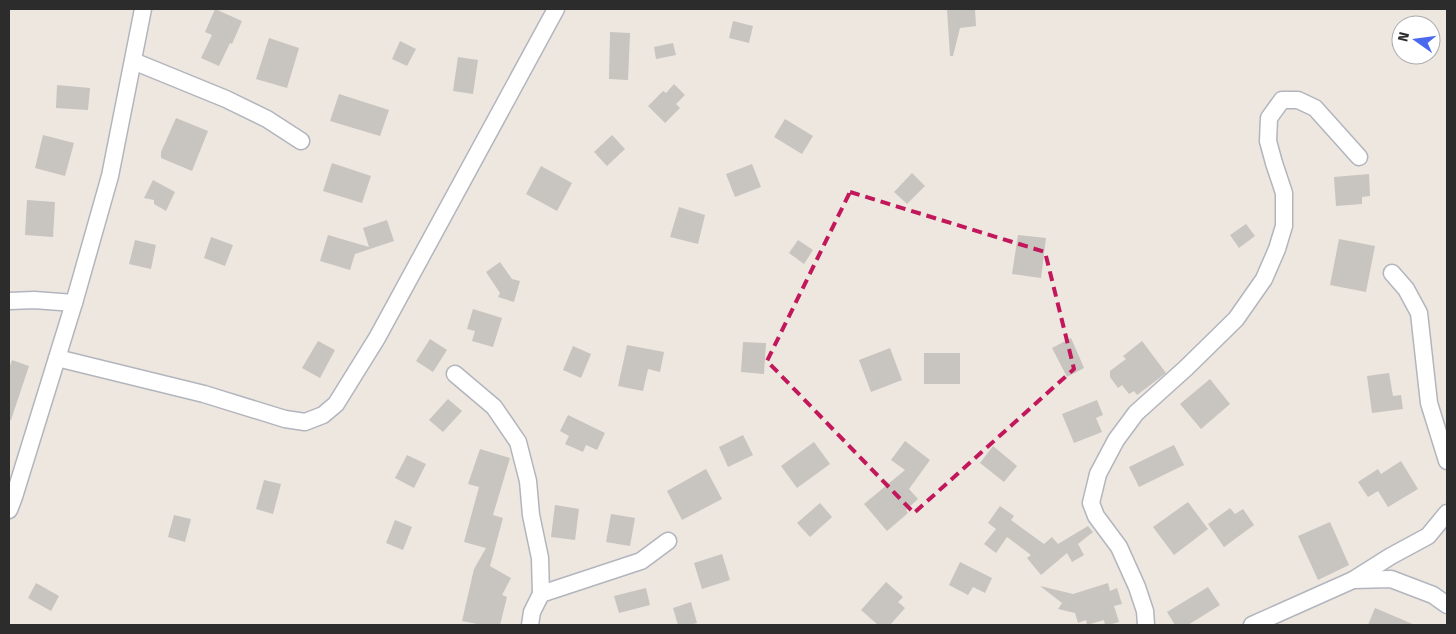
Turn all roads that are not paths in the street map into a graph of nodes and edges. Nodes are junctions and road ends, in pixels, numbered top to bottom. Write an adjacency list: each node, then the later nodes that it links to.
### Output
1 (143, 9): 3 (street)
2 (556, 9): 9 (street)
3 (133, 61): 4 (street); 8 (street)
4 (301, 141)
5 (1359, 157): 19 (street)
6 (1392, 273): 11 (street)
7 (9, 301): 8 (street)
8 (74, 303): 9 (street)
9 (57, 358): 12 (street)
10 (455, 374): 16 (street)
11 (1447, 462)
12 (9, 510)
13 (1447, 513): 15 (street)
14 (668, 541): 16 (street)
15 (1353, 580): 17 (street); 20 (street)
16 (541, 594): 18 (street)
17 (1447, 605)
18 (530, 625)
19 (1146, 625)
20 (1252, 625)

